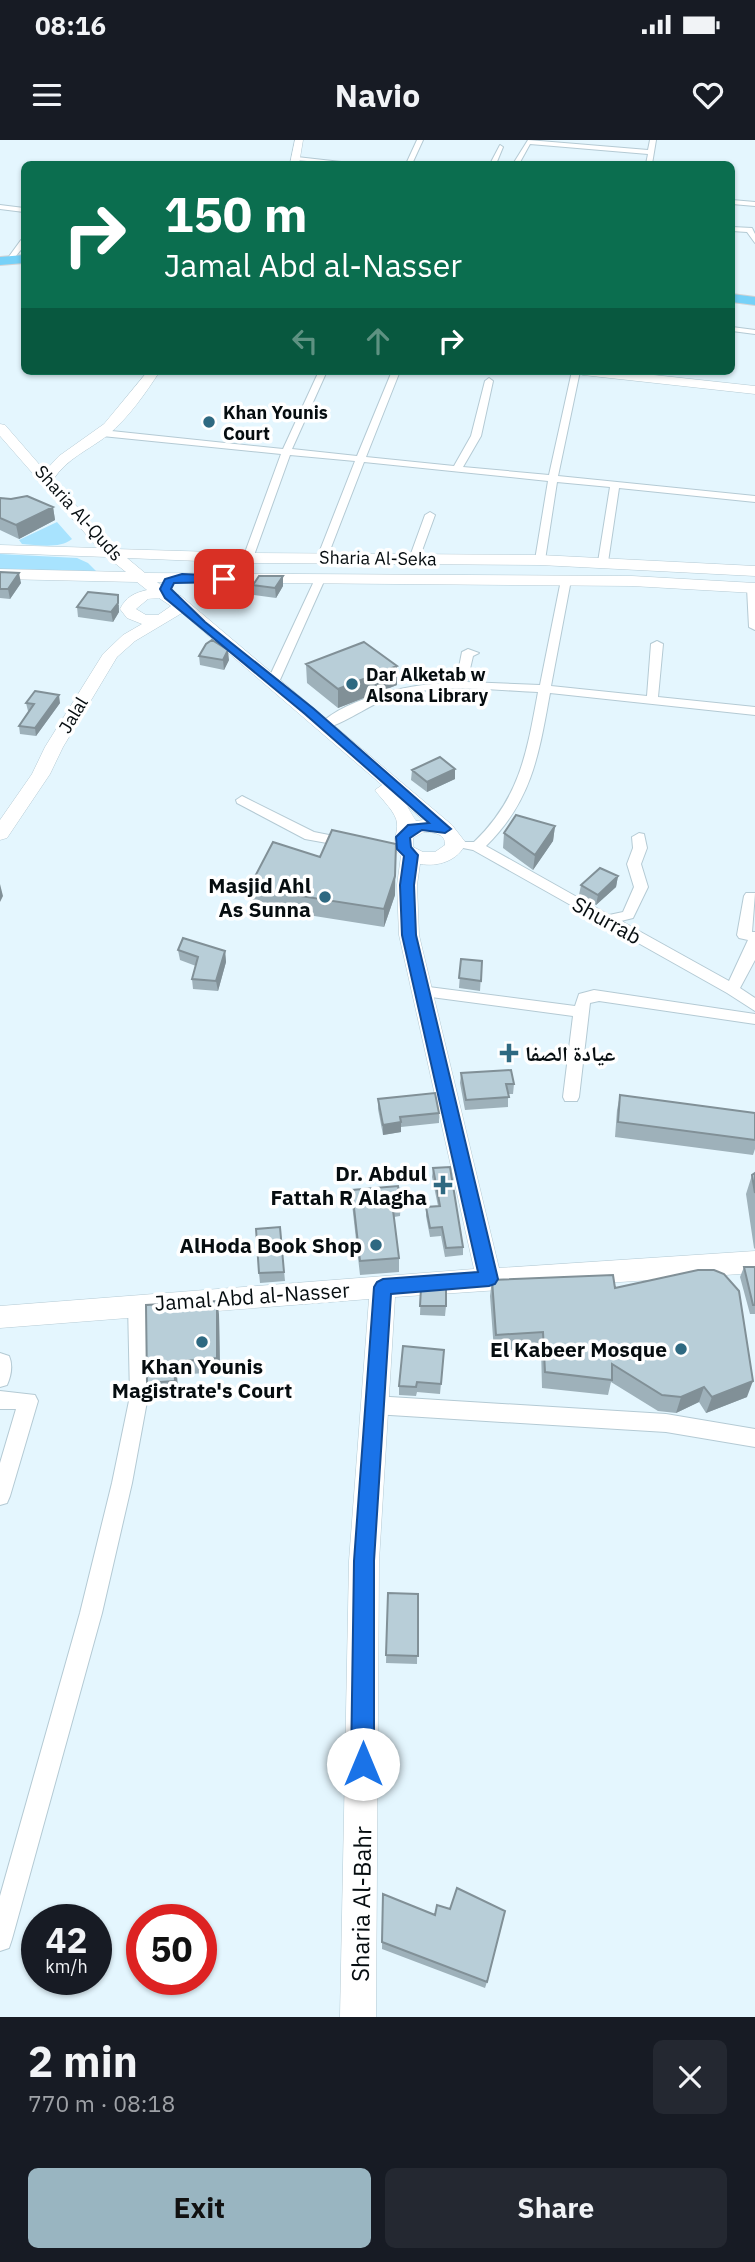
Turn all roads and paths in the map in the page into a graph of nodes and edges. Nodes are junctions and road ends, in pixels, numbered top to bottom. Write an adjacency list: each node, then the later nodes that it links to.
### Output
1 (299, 140): 6 (main road)
2 (420, 140): 7 (street)
3 (653, 140): 5 (street)
4 (500, 148): 8 (street)
5 (651, 152): 9 (street); 10 (street)
6 (296, 161)
7 (410, 161)
8 (494, 161)
9 (518, 161)
10 (650, 161)
11 (735, 202): 12 (street)
12 (755, 204)
13 (0, 206): 14 (street)
14 (21, 210)
15 (735, 229): 17 (street)
16 (741, 239): 17 (street)
17 (753, 240)
18 (21, 245): 20 (street)
19 (21, 260): 20 (highway)
20 (3, 263): 21 (highway)
21 (21, 265)
22 (735, 292): 23 (highway)
23 (755, 295)
24 (735, 298): 25 (highway)
25 (755, 301)
26 (735, 329): 27 (street)
27 (755, 332)
28 (140, 375): 42 (main road)
29 (151, 375): 38 (main road)
30 (321, 375): 40 (street)
31 (394, 375): 41 (street)
32 (575, 375): 45 (street)
33 (623, 375): 36 (main road)
34 (646, 375): 36 (main road)
35 (489, 381): 43 (street)
36 (755, 388)
37 (0, 428): 42 (main road, Sharia Al-Quds)
38 (102, 433): 40 (street); 44 (main road)
39 (0, 450): 51 (main road, Sharia Al-Quds)
40 (288, 451): 41 (street); 52 (street)
41 (363, 458): 43 (street); 53 (street)
42 (30, 459): 44 (main road, Sharia Al-Quds)
43 (457, 469): 45 (street)
44 (47, 479): 51 (main road, Sharia Al-Quds)
45 (553, 479): 46 (street); 55 (street)
46 (615, 484): 48 (street); 56 (street)
47 (755, 491): 48 (street)
48 (755, 499)
49 (430, 515): 54 (street)
50 (0, 549): 51 (main road, Sharia Al-Seka)
51 (102, 552): 52 (main road, Sharia Al-Seka); 59 (main road, Sharia Al-Quds); 60 (main road, Sharia Al-Quds)
52 (248, 558): 53 (main road, Sharia Al-Seka)
53 (322, 558): 54 (main road, Sharia Al-Seka)
54 (414, 559): 55 (main road, Sharia Al-Seka)
55 (540, 560): 56 (main road, Sharia Al-Seka)
56 (603, 562): 57 (main road, Sharia Al-Seka)
57 (755, 571)
58 (0, 574): 59 (main road, Sharia Al-Seka)
59 (115, 576): 60 (main road, Sharia Al-Seka); 65 (main road, Sharia Al-Quds)
60 (140, 577): 61 (main road, Sharia Al-Seka); 66 (main road, Sharia Al-Quds)
61 (182, 578): 62 (main road, Sharia Al-Seka); 66 (main road)
62 (320, 579): 63 (main road, Sharia Al-Seka); 70 (street)
63 (566, 580): 64 (main road, Sharia Al-Seka); 72 (street)
64 (753, 588): 67 (street)
65 (128, 607): 66 (main road); 66 (main road); 77 (main road, Jalal)
66 (163, 609): 70 (main road); 77 (main road, Jalal); 81 (main road)
67 (755, 627)
68 (657, 643): 73 (street)
69 (473, 653): 71 (street)
70 (272, 682): 75 (main road)
71 (461, 685): 72 (street); 75 (street)
72 (545, 689): 73 (street); 82 (street)
73 (652, 702): 74 (street)
74 (755, 711)
75 (325, 725): 78 (main road)
76 (242, 800): 80 (street)
77 (2, 827)
78 (450, 836): 81 (main road); 81 (main road); 82 (street, Shurrab)
79 (639, 837): 84 (street)
80 (363, 845)
81 (403, 846): 87 (main road)
82 (477, 847): 84 (street, Shurrab)
83 (751, 896): 85 (street)
84 (607, 920): 86 (street, Shurrab)
85 (755, 939): 86 (street)
86 (732, 989): 88 (street, Shurrab)
87 (421, 991): 89 (street); 93 (main road)
88 (755, 1006)
89 (581, 1012): 90 (street); 91 (street)
90 (755, 1019)
91 (571, 1097)
92 (755, 1262): 93 (main road, Jamal Abd al-Nasser)
93 (489, 1279): 94 (main road, Jamal Abd al-Nasser)
94 (383, 1287): 95 (main road, Jamal Abd al-Nasser); 100 (main road, Sharia Al-Bahr)
95 (137, 1304): 96 (main road, Jamal Abd al-Nasser); 103 (street)
96 (0, 1317)
97 (0, 1361): 98 (street)
98 (0, 1379)
99 (0, 1401): 102 (street)
100 (374, 1405): 101 (street); 104 (main road, Sharia Al-Bahr)
101 (755, 1438)
102 (0, 1496)
103 (0, 1939)
104 (358, 2017)

